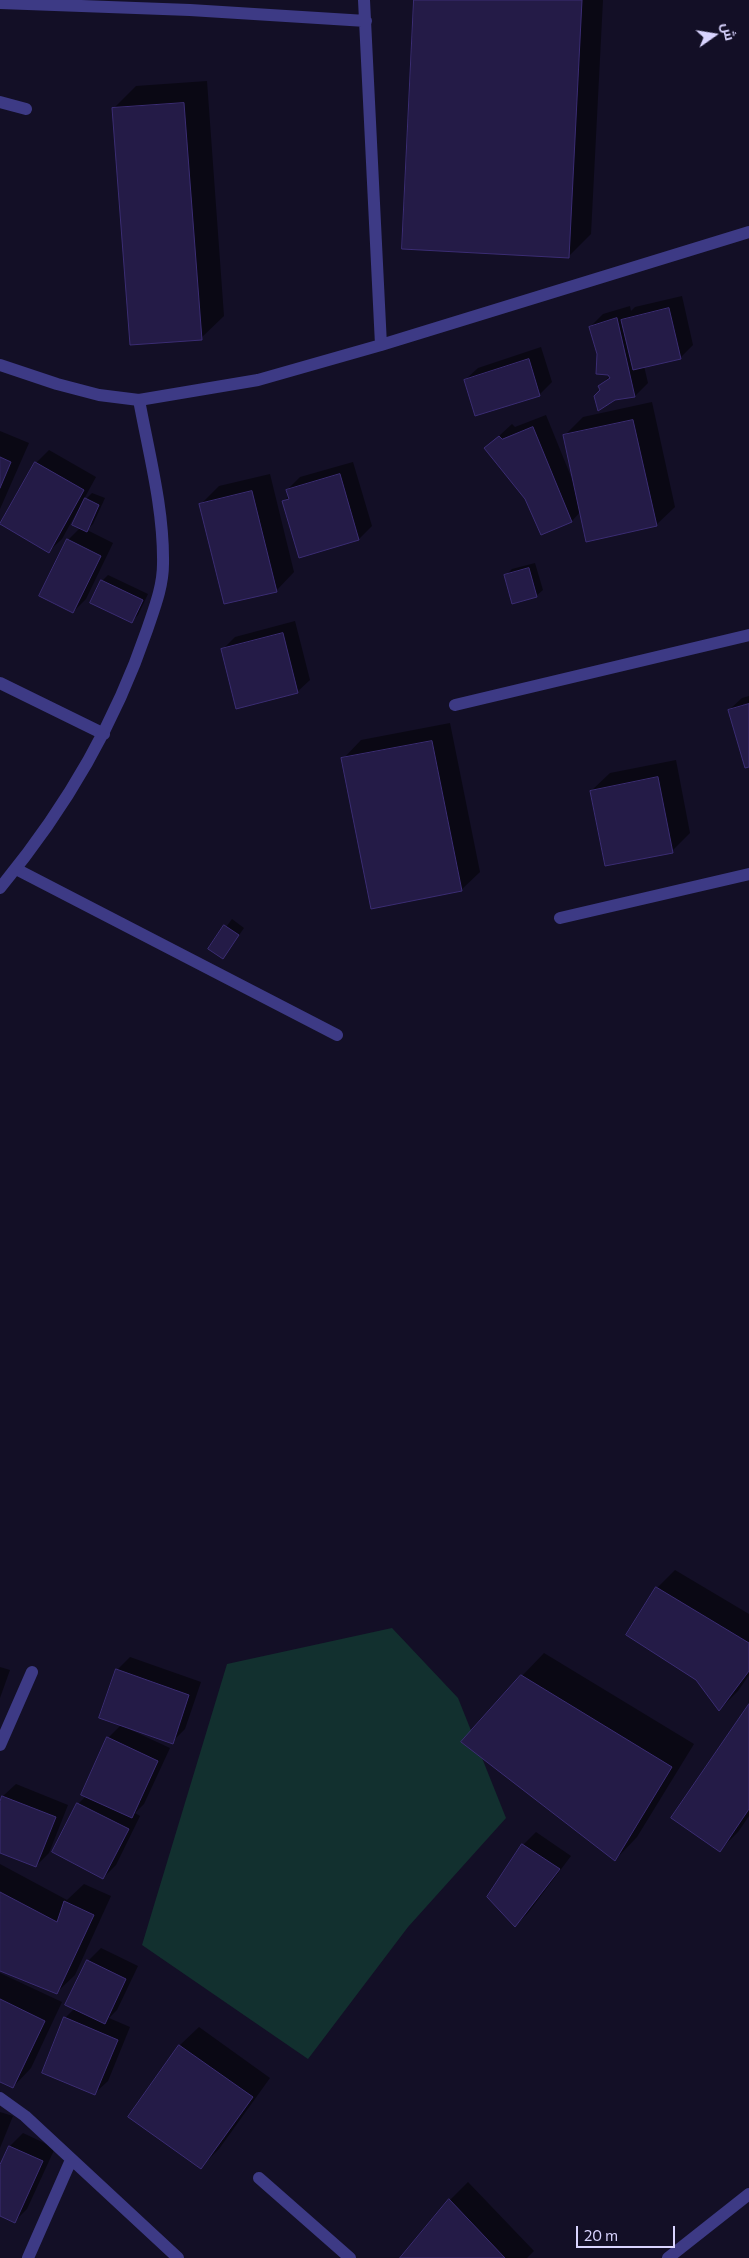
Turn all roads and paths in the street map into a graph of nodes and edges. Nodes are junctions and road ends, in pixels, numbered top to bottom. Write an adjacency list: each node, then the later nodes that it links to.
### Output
1 (364, 0): 3 (street)
2 (0, 3): 3 (street)
3 (366, 21): 7 (street)
4 (0, 102): 5 (street)
5 (26, 108)
6 (749, 232): 7 (street)
7 (381, 345): 9 (street)
8 (0, 365): 9 (street)
9 (139, 400): 13 (street)
10 (749, 635): 12 (street)
11 (0, 683): 13 (street)
12 (455, 705)
13 (104, 734): 14 (street)
14 (16, 869): 16 (street); 18 (street)
15 (749, 874): 17 (street)
16 (0, 888)
17 (560, 918)
18 (337, 1035)
19 (32, 1672): 20 (street)
20 (0, 1745)
21 (0, 2098): 22 (street)
22 (72, 2160): 25 (street); 26 (street)
23 (260, 2178): 27 (street)
24 (749, 2194): 28 (street)
25 (28, 2258)
26 (178, 2258)
27 (350, 2258)
28 (668, 2258)

